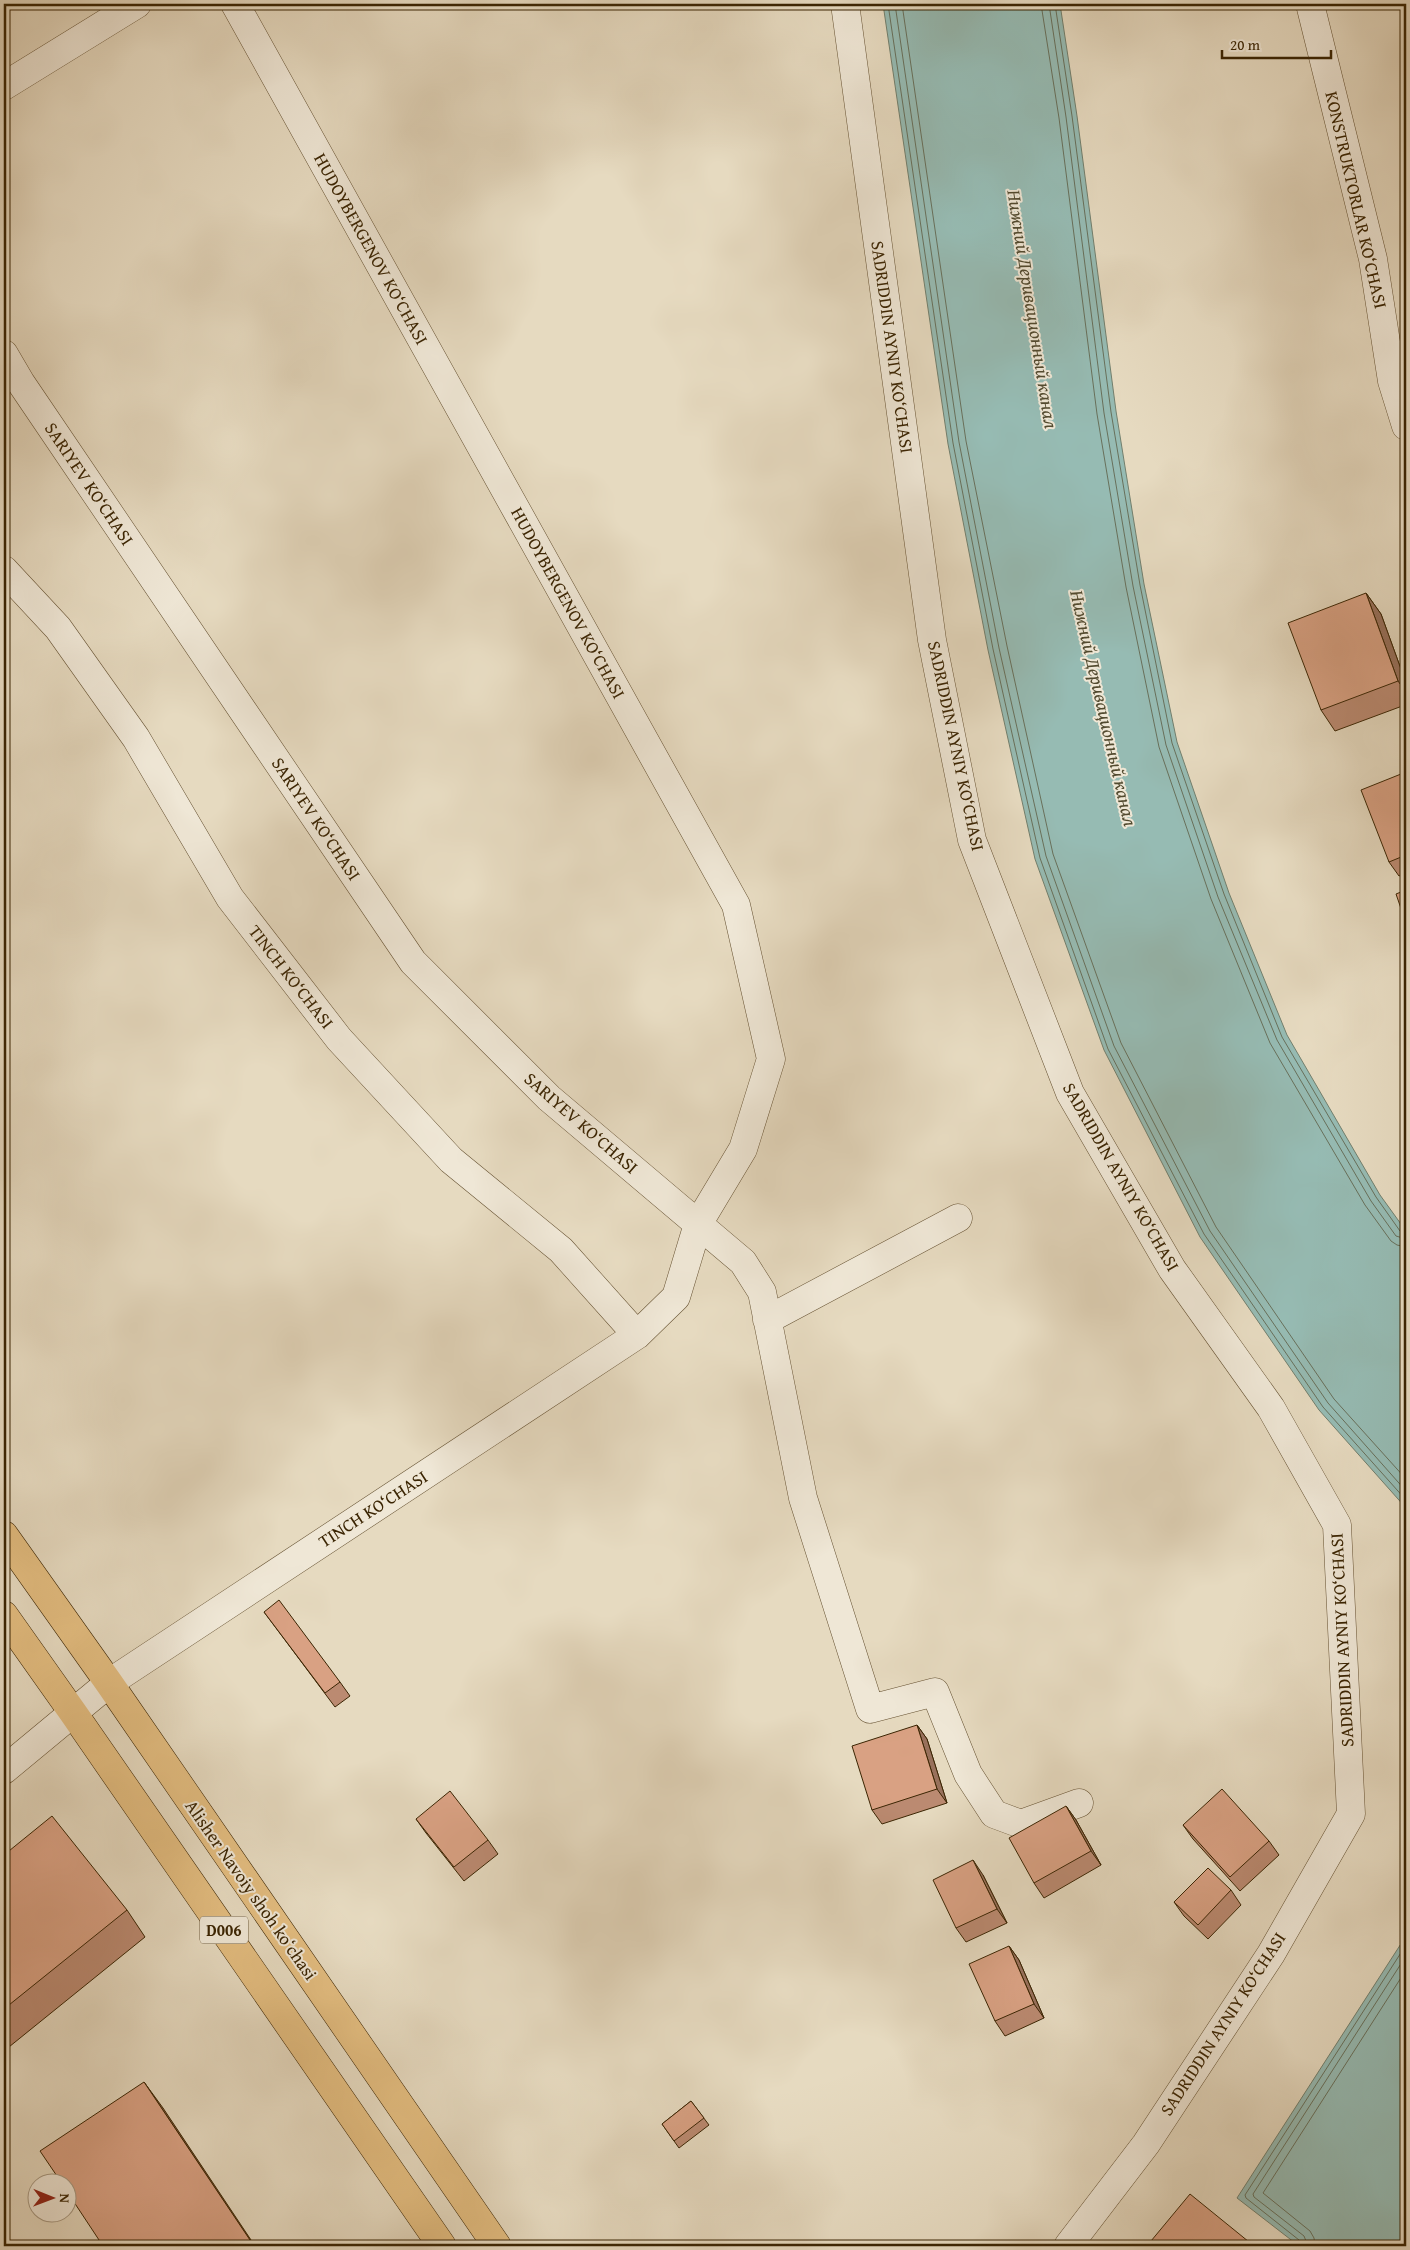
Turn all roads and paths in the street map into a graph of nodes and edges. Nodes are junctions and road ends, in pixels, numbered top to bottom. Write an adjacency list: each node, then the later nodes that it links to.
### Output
1 (137, 4): 5 (street)
2 (235, 4): 10 (street, HUDOYBERGENOV KO‘CHASI)
3 (845, 4): 21 (street, SADRIDDIN AYNIY KO‘CHASI)
4 (1310, 4): 7 (street, KONSTRUKTORLAR KO‘CHASI)
5 (4, 86)
6 (4, 354): 10 (street, SARIYEV KO‘CHASI)
7 (1406, 426)
8 (4, 570): 12 (street, TINCH KO‘CHASI)
9 (958, 1218): 11 (street)
10 (698, 1224): 11 (street, SARIYEV KO‘CHASI); 12 (street, TINCH KO‘CHASI)
11 (768, 1320): 18 (street, SARIYEV KO‘CHASI)
12 (637, 1335): 15 (street, TINCH KO‘CHASI)
13 (4, 1535): 15 (main road, Alisher Navoiy shoh koʻchasi / D006)
14 (4, 1616): 16 (main road, D006)
15 (109, 1684): 16 (street, TINCH KO‘CHASI); 20 (main road, Alisher Navoiy shoh koʻchasi / D006)
16 (74, 1714): 17 (street, TINCH KO‘CHASI); 19 (main road, D006)
17 (4, 1770)
18 (1079, 1803)
19 (442, 2246)
20 (497, 2246)
21 (1068, 2246)

